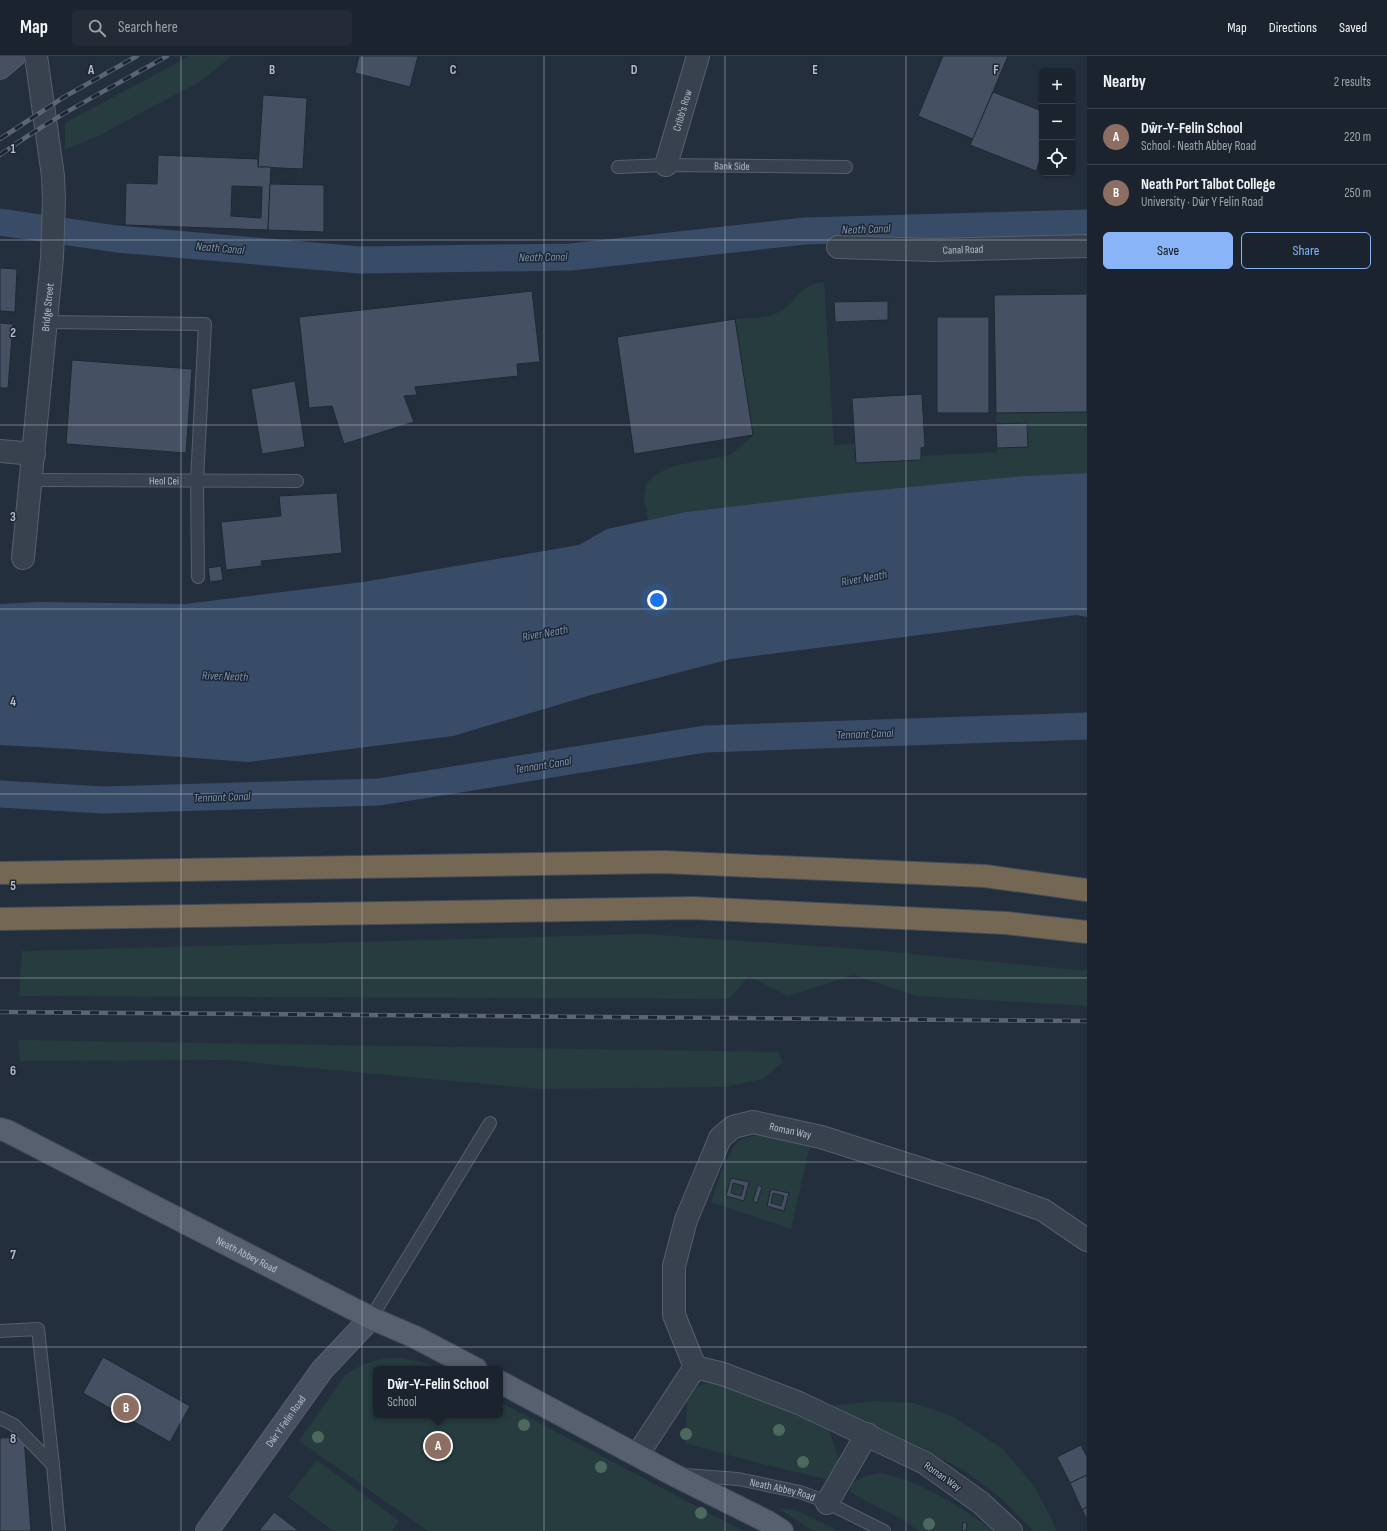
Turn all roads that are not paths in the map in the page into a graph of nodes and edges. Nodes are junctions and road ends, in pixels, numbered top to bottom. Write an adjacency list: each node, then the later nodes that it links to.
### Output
1 (14, 56): 4 (street)
2 (36, 56): 10 (street, Bridge Street)
3 (698, 56): 5 (street, Cribb's Row)
4 (0, 68)
5 (666, 165): 6 (lane, Bank Side); 7 (lane, Bank Side)
6 (618, 167)
7 (846, 167)
8 (1087, 246): 9 (street, Canal Road)
9 (838, 247)
10 (47, 322): 12 (street, Bridge Street); 14 (lane)
11 (0, 451): 12 (street)
12 (34, 454): 13 (street, Bridge Street)
13 (31, 480): 14 (lane, Heol Cei); 16 (street, Bridge Street)
14 (197, 481): 15 (lane, Heol Cei); 17 (lane)
15 (297, 481)
16 (23, 558)
17 (198, 577)
18 (0, 873): 19 (highway)
19 (1087, 890)
20 (0, 919): 21 (highway)
21 (1087, 932)
22 (490, 1123): 25 (lane)
23 (10, 1133): 25 (main road, Neath Abbey Road)
24 (1087, 1240): 28 (street, Roman Way)
25 (371, 1318): 27 (main road, Neath Abbey Road); 37 (street, Dŵr Y Felin Road)
26 (0, 1331): 33 (lane)
27 (470, 1366)
28 (695, 1367): 31 (street, Roman Way); 32 (street)
29 (503, 1384): 32 (main road, Neath Abbey Road)
30 (0, 1418): 33 (lane)
31 (867, 1434): 35 (street); 40 (street, Roman Way)
32 (638, 1454): 34 (main road, Neath Abbey Road)
33 (53, 1465): 36 (lane)
34 (674, 1475): 35 (lane, Neath Abbey Road); 38 (main road, Neath Abbey Road)
35 (827, 1503): 39 (lane, Neath Abbey Road)
36 (60, 1531)
37 (207, 1531)
38 (782, 1531)
39 (884, 1531)
40 (1011, 1531)

